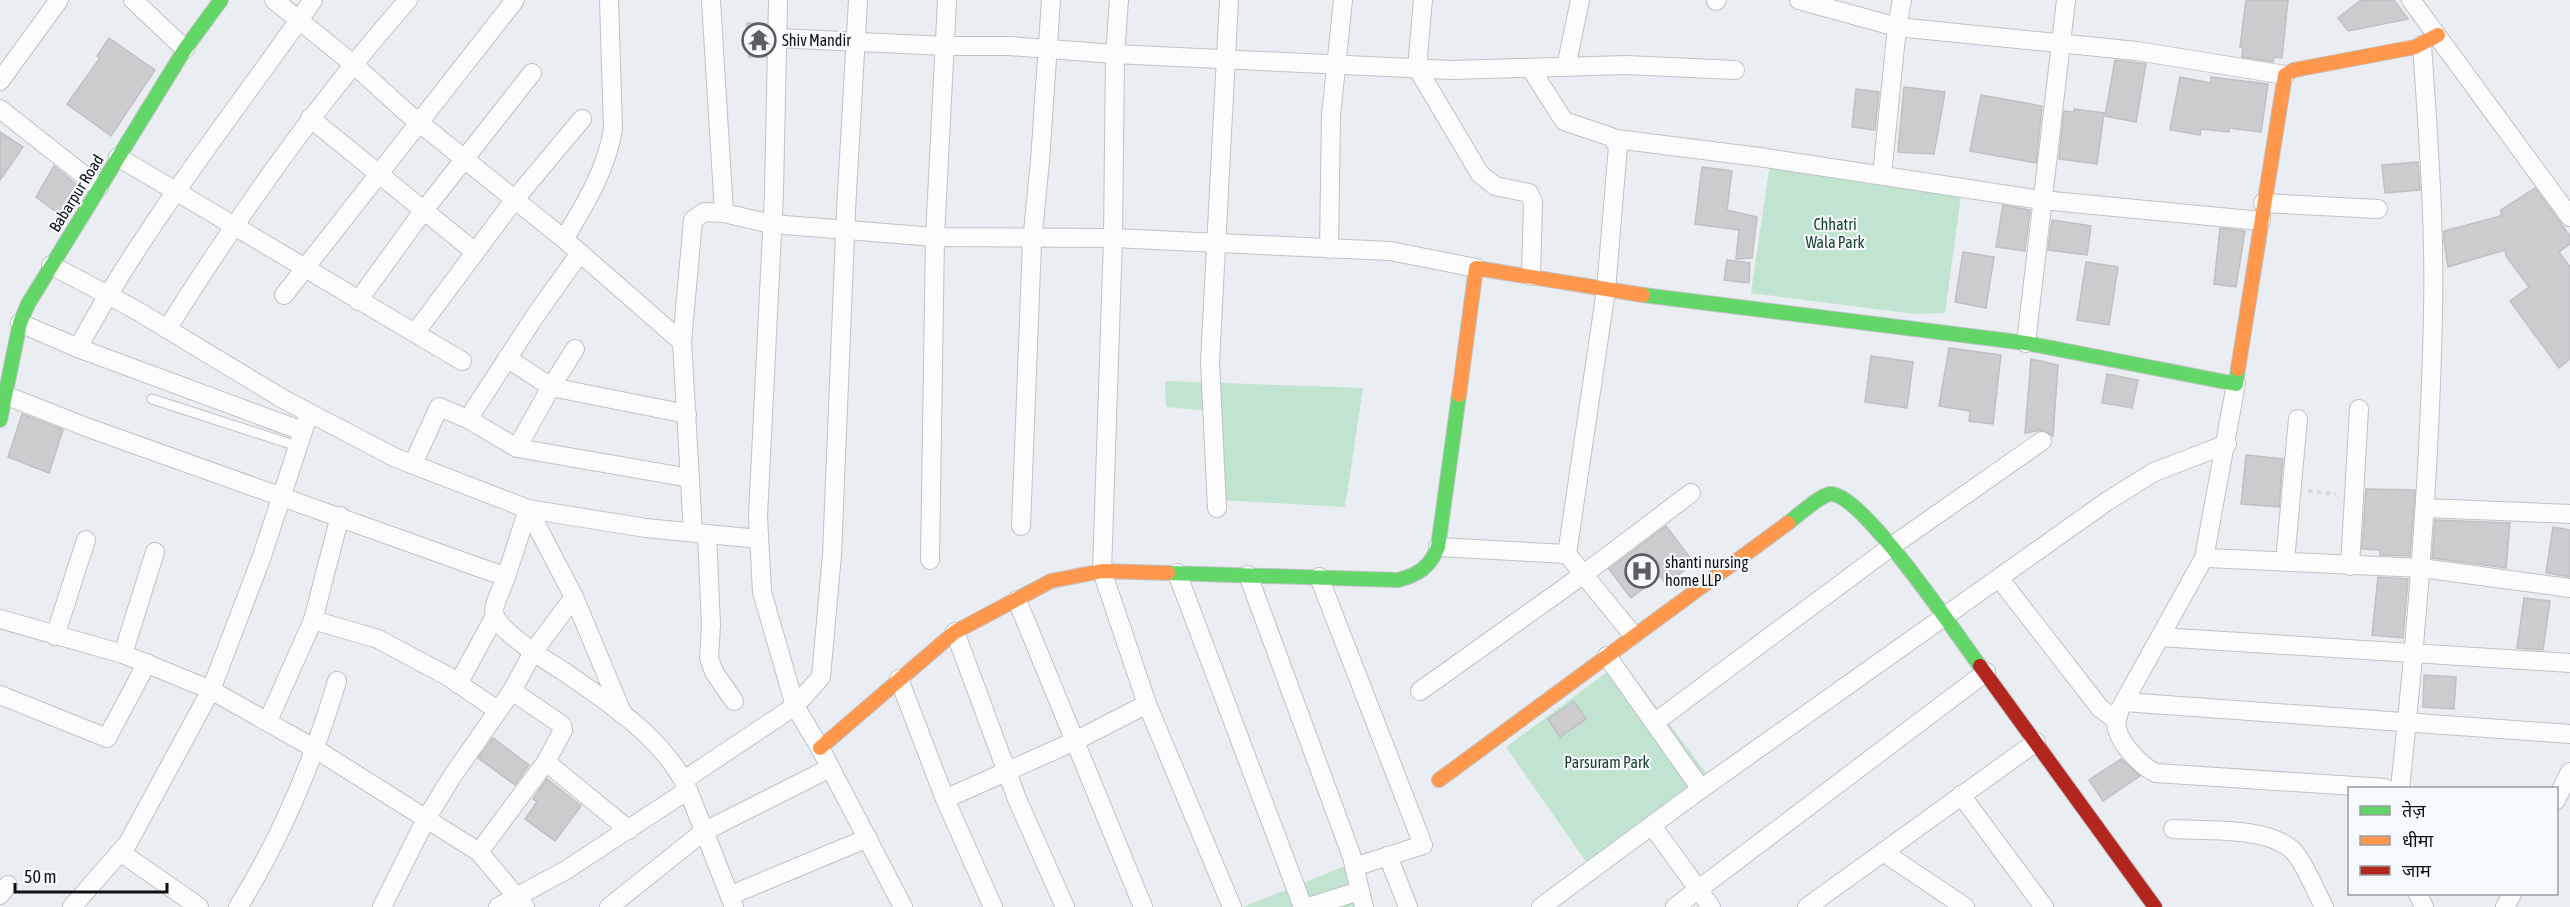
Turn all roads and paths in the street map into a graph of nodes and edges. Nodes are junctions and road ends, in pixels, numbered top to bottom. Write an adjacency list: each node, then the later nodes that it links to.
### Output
1 (59, 0): 43 (street)
2 (133, 0): 32 (street)
3 (274, 0): 23 (street)
4 (313, 0): 23 (street)
5 (408, 0): 35 (street)
6 (515, 0): 47 (street)
7 (609, 0): 68 (street)
8 (711, 0): 60 (street)
9 (778, 0): 26 (street)
10 (858, 0): 27 (street)
11 (947, 0): 30 (street)
12 (1051, 0): 31 (street)
13 (1119, 0): 33 (street)
14 (1229, 0): 34 (street)
15 (1343, 0): 36 (street)
16 (1424, 0): 38 (street)
17 (1580, 0): 37 (street)
18 (1799, 0): 24 (street)
19 (1902, 0): 24 (street)
20 (2066, 0): 28 (street)
21 (2411, 0): 25 (street)
22 (211, 4): 32 (street, Babarpur Road)
23 (301, 20): 35 (street); 54 (street)
24 (1897, 27): 28 (street); 52 (street)
25 (2438, 35): 29 (street); 61 (street)
26 (777, 38): 27 (street); 62 (street)
27 (857, 42): 30 (street); 64 (street)
28 (2059, 45): 42 (street); 56 (street)
29 (2422, 45): 42 (street); 111 (street)
30 (945, 46): 31 (street); 65 (street)
31 (1048, 48): 33 (street); 66 (street)
32 (185, 49): 49 (street, Babarpur Road)
33 (1115, 54): 34 (street); 67 (street)
34 (1226, 59): 36 (street); 69 (street)
35 (352, 63): 45 (street); 47 (street)
36 (1337, 64): 38 (street); 70 (street)
37 (1566, 67): 39 (street); 40 (street)
38 (1417, 68): 39 (street); 76 (street)
39 (1532, 69): 48 (street)
40 (1735, 70)
41 (532, 73): 50 (street)
42 (2285, 75): 59 (street)
43 (0, 81)
44 (0, 109): 53 (street)
45 (310, 118): 51 (street); 63 (street)
46 (582, 120): 55 (street)
47 (420, 123): 50 (street); 51 (street)
48 (1616, 140): 52 (street); 77 (street)
49 (118, 157): 53 (street, Babarpur Road); 54 (street)
50 (465, 159): 55 (street); 58 (street)
51 (380, 175): 58 (street); 75 (street)
52 (1882, 175): 56 (street)
53 (99, 187): 73 (street, Babarpur Road)
54 (176, 193): 63 (street); 78 (street)
55 (516, 200): 68 (street); 71 (street)
56 (2042, 200): 59 (street); 85 (street)
57 (2378, 209): 59 (street)
58 (424, 210): 71 (street); 80 (street)
59 (2262, 212): 90 (street)
60 (724, 213): 62 (street); 84 (street)
61 (2570, 217)
62 (772, 224): 64 (street); 117 (street)
63 (232, 225): 75 (street); 82 (street)
64 (846, 231): 65 (street); 163 (street)
65 (935, 237): 66 (street); 124 (street)
66 (1032, 238): 67 (street); 115 (street)
67 (1113, 238): 69 (street); 128 (street)
68 (564, 239): 72 (street)
69 (1217, 245): 70 (street); 110 (street)
70 (1329, 249): 74 (street)
71 (476, 252): 83 (street)
72 (580, 253): 84 (street); 88 (street)
73 (51, 265): 78 (street); 81 (street, Babarpur Road)
74 (1476, 268): 76 (street); 120 (street)
75 (304, 269): 79 (street); 80 (street)
76 (1531, 276): 77 (street)
77 (1606, 290): 85 (street); 122 (street)
78 (107, 294): 82 (street); 86 (street)
79 (284, 295)
80 (358, 301): 83 (street)
81 (20, 323): 86 (street); 92 (street, Babarpur Road)
82 (166, 329): 95 (street)
83 (415, 333): 89 (street)
84 (682, 342): 96 (street)
85 (2026, 343): 90 (street)
86 (78, 348): 100 (street)
87 (575, 349): 91 (street)
88 (507, 358): 91 (street); 97 (street)
89 (462, 361)
90 (2236, 384): 102 (street)
91 (551, 387): 96 (street); 103 (street)
92 (2, 395): 99 (street, Babarpur Road); 109 (street)
93 (152, 399): 100 (lane)
94 (2359, 409): 108 (street)
95 (309, 413): 100 (street); 104 (street)
96 (687, 414): 105 (street)
97 (468, 419): 103 (street); 104 (street)
98 (2298, 419): 106 (street)
99 (0, 420)
100 (300, 439): 109 (street)
101 (2042, 441): 119 (street)
102 (2227, 444): 123 (street); 134 (street)
103 (517, 448): 105 (street)
104 (413, 464): 112 (street)
105 (690, 478): 116 (street)
106 (2293, 489): 108 (path); 125 (street)
107 (1691, 493): 130 (street)
108 (2354, 496): 126 (street)
109 (281, 497): 114 (street); 156 (street)
110 (1216, 508)
111 (2425, 508): 113 (street); 127 (street)
112 (528, 509): 116 (street); 132 (street); 136 (street)
113 (2570, 514)
114 (340, 516): 132 (street); 141 (street)
115 (1021, 526)
116 (700, 533): 117 (street); 160 (street)
117 (759, 539): 163 (street)
118 (86, 540): 143 (street)
119 (1892, 546): 139 (street); 144 (street); 168 (street)
120 (1438, 547): 122 (street); 133 (street)
121 (155, 552): 148 (street)
122 (1567, 554): 130 (street)
123 (2205, 556): 125 (street); 145 (street)
124 (930, 560)
125 (2285, 561): 126 (street)
126 (2350, 566): 127 (street)
127 (2421, 568): 135 (street); 147 (street)
128 (1102, 571): 129 (street); 137 (street); 162 (street)
129 (1177, 573): 131 (street); 213 (street)
130 (1584, 574): 144 (street); 158 (street)
131 (1248, 575): 133 (street); 197 (street)
132 (506, 577): 138 (street)
133 (1319, 577): 196 (street)
134 (1999, 578): 139 (street); 166 (street)
135 (2570, 588)
136 (574, 597): 146 (street); 165 (street)
137 (1017, 600): 142 (street); 171 (street)
138 (495, 616): 146 (street); 155 (street)
139 (1946, 616): 152 (street); 183 (street)
140 (0, 619): 143 (street)
141 (313, 620): 155 (street); 167 (street)
142 (955, 632): 153 (street); 177 (street)
143 (55, 636): 148 (street)
144 (1634, 636): 149 (street)
145 (2160, 637): 147 (street); 161 (street)
146 (533, 652): 157 (street); 165 (street)
147 (2412, 653): 151 (street); 169 (street)
148 (123, 654): 150 (street)
149 (1607, 656): 168 (street); 179 (street)
150 (147, 663): 156 (street); 159 (street)
151 (2570, 663)
152 (1986, 672): 172 (street); 198 (street)
153 (899, 680): 173 (street); 186 (street)
154 (337, 681): 174 (street)
155 (458, 684): 164 (street)
156 (211, 690): 167 (street); 193 (street)
157 (512, 691): 164 (street); 175 (street)
158 (1420, 691)
159 (0, 695)
160 (734, 701)
161 (2124, 702): 166 (street); 169 (street)
162 (1147, 704): 171 (street); 212 (street)
163 (795, 706): 173 (street); 180 (street)
164 (497, 710): 187 (street)
165 (623, 715): 180 (street)
166 (2116, 720): 181 (street)
167 (268, 721): 174 (street)
168 (1654, 723): 183 (street)
169 (2407, 723): 170 (street); 182 (street)
170 (2570, 734)
171 (1075, 741): 177 (street); 211 (street)
172 (2036, 742): 184 (street); 222 (street)
173 (820, 748): 176 (street)
174 (317, 750): 187 (street); 205 (street)
175 (546, 762): 190 (street); 194 (street)
176 (830, 768): 191 (street); 192 (street)
177 (1006, 770): 186 (street); 210 (street)
178 (2570, 772): 185 (street)
179 (1439, 780)
180 (686, 785): 190 (street); 191 (street)
181 (2356, 787)
182 (2400, 787)
183 (1701, 789): 188 (street)
184 (1961, 795): 195 (street); 221 (street)
185 (2558, 796)
186 (945, 799): 209 (street)
187 (426, 819): 194 (street); 206 (street)
188 (1653, 826): 198 (street); 216 (street)
189 (2173, 829): 223 (street)
190 (629, 830): 200 (street)
191 (703, 832): 201 (street); 208 (street)
192 (868, 838): 201 (street); 202 (street)
193 (120, 852): 203 (street); 204 (street)
194 (479, 852): 200 (street)
195 (1883, 852): 219 (street); 220 (street)
196 (1388, 856): 197 (street); 215 (street)
197 (1354, 867): 199 (street)
198 (1698, 890): 217 (street); 218 (street)
199 (1362, 899): 214 (street)
200 (521, 901): 207 (street)
201 (732, 901)
202 (898, 906)
203 (72, 907)
204 (199, 907)
205 (238, 907)
206 (382, 907)
207 (498, 907)
208 (609, 907)
209 (993, 907)
210 (1065, 907)
211 (1143, 907)
212 (1232, 907)
213 (1303, 907)
214 (1308, 907)
215 (1408, 907)
216 (1541, 907)
217 (1675, 907)
218 (1711, 907)
219 (1807, 907)
220 (1965, 907)
221 (2044, 907)
222 (2155, 907)
223 (2324, 907)

